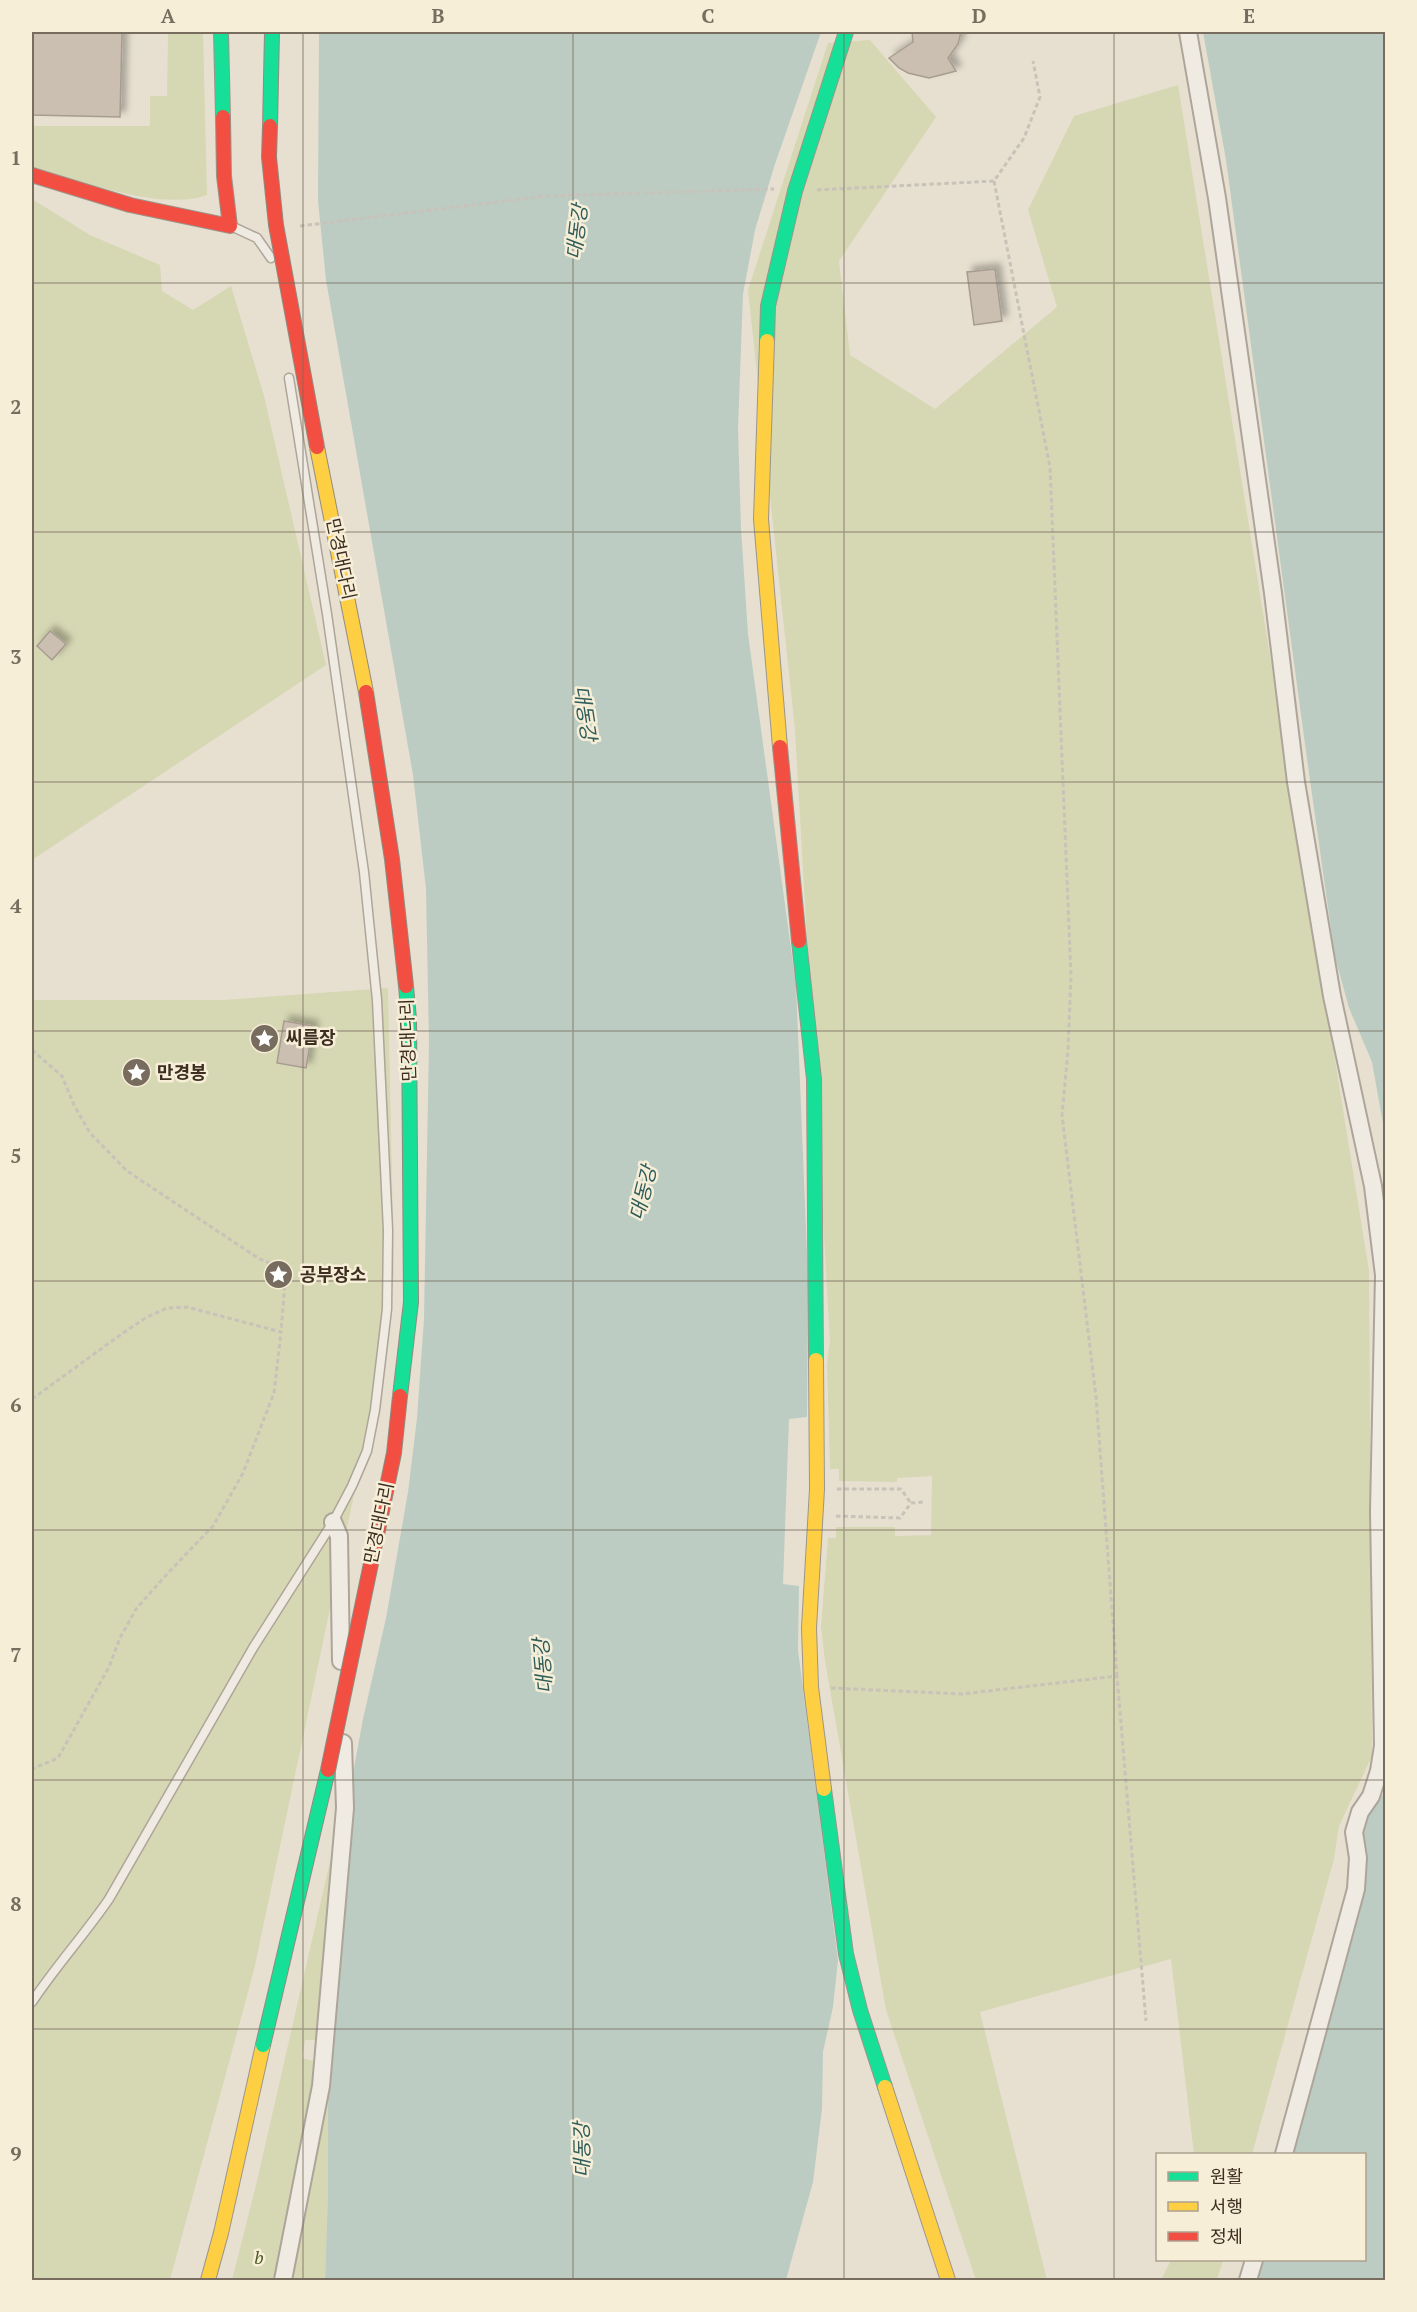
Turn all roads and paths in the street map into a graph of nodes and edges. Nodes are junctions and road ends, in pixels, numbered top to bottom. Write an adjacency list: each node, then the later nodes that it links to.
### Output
1 (221, 32): 9 (main road)
2 (272, 32): 28 (main road, 만경대다리, bridge)
3 (846, 32): 8 (main road)
4 (1188, 32): 26 (street)
5 (1033, 61): 7 (path)
6 (32, 175): 9 (main road)
7 (994, 181): 8 (path); 21 (path)
8 (795, 191): 10 (path); 22 (main road)
9 (230, 226): 11 (lane)
10 (308, 226)
11 (279, 299)
12 (288, 364): 20 (lane)
13 (32, 1050): 14 (path)
14 (281, 1332): 15 (path); 23 (path)
15 (32, 1399)
16 (839, 1489): 18 (path)
17 (924, 1502): 18 (path)
18 (910, 1503): 19 (path)
19 (838, 1516)
20 (333, 1522): 24 (lane); 29 (street)
21 (1118, 1676): 22 (path); 25 (path)
22 (810, 1687): 30 (main road)
23 (32, 1769)
24 (32, 2001)
25 (1146, 2021)
26 (1284, 2153)
27 (1253, 2261): 31 (street)
28 (208, 2280)
29 (283, 2280)
30 (948, 2280)
31 (1248, 2280)

